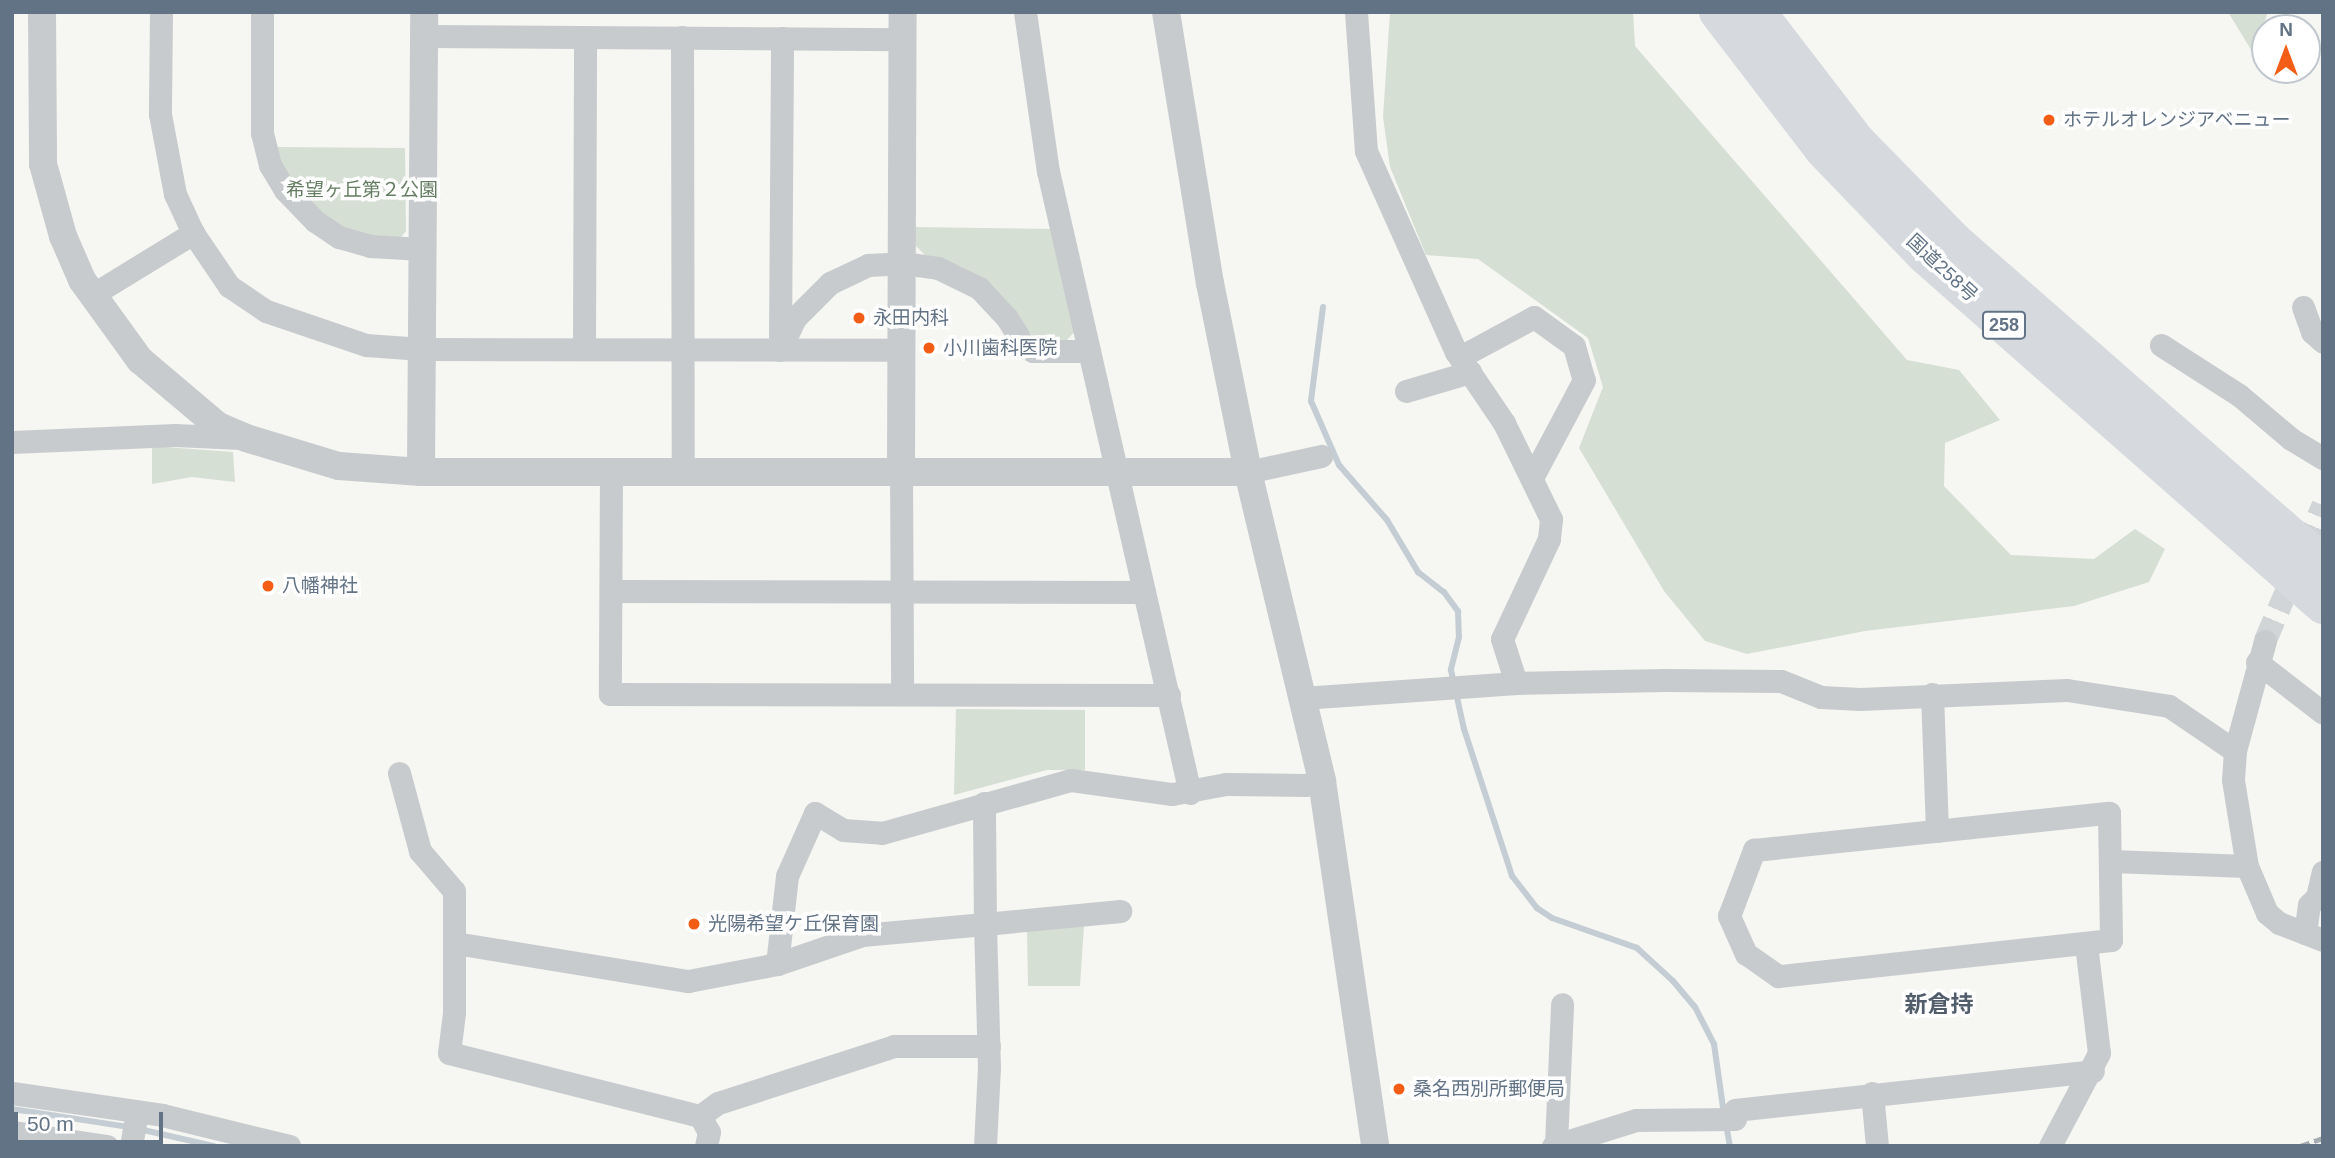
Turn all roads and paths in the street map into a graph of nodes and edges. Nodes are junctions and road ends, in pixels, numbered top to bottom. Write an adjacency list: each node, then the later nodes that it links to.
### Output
1 (42, 12): 17 (street)
2 (161, 12): 14 (street)
3 (262, 12): 15 (street)
4 (1025, 12): 26 (street)
5 (1166, 12): 37 (street)
6 (1356, 12): 27 (street)
7 (1718, 12): 44 (highway, 国道258号 / 258)
8 (1757, 12): 40 (highway, 国道258号 / 258)
9 (424, 24): 11 (street); 15 (street)
10 (903, 26): 13 (street); 16 (street)
11 (585, 37): 12 (street); 22 (street)
12 (682, 37): 13 (street); 23 (street)
13 (782, 37): 24 (street)
14 (193, 233): 17 (street); 21 (street)
15 (422, 249): 21 (street)
16 (903, 262): 24 (street); 25 (street); 26 (street)
17 (92, 295): 29 (street)
18 (2303, 307): 19 (street)
19 (2323, 342)
20 (2161, 345): 32 (street)
21 (422, 349): 22 (street); 36 (street)
22 (584, 349): 23 (street)
23 (682, 350): 24 (street); 34 (street)
24 (780, 350): 25 (street)
25 (902, 350): 35 (street)
26 (1089, 351): 38 (street)
27 (1465, 365): 28 (street); 39 (street); 39 (street)
28 (1406, 391)
29 (246, 438): 30 (street); 36 (street)
30 (12, 442)
31 (1321, 456): 37 (street)
32 (2323, 458)
33 (611, 471): 34 (street); 36 (street); 41 (street)
34 (683, 471): 35 (street)
35 (901, 471): 38 (street); 42 (street)
36 (421, 472)
37 (1248, 472): 38 (street); 49 (street)
38 (1116, 473): 43 (street)
39 (1532, 478): 45 (street)
40 (2323, 564)
41 (611, 591): 42 (street); 46 (street)
42 (901, 591): 43 (street); 46 (street)
43 (1144, 592): 48 (street)
44 (2323, 605)
45 (1516, 683): 47 (street); 49 (street)
46 (901, 694): 48 (street)
47 (1932, 694): 51 (street); 56 (street)
48 (1169, 695): 54 (street)
49 (1302, 698): 53 (street)
50 (2323, 713): 51 (street)
51 (2235, 751): 58 (street)
52 (399, 773): 63 (street)
53 (1322, 781): 54 (street); 80 (street)
54 (1190, 793): 55 (street)
55 (984, 803): 61 (street); 65 (street)
56 (1937, 831): 57 (street); 64 (street)
57 (2111, 861): 58 (street); 64 (street)
58 (2247, 866): 62 (street)
59 (2323, 872): 62 (street)
60 (1120, 911): 61 (street)
61 (985, 925): 65 (street); 67 (street)
62 (2314, 937)
63 (455, 943): 65 (street); 72 (street)
64 (2087, 944): 68 (street)
65 (777, 964)
66 (1562, 1004): 75 (street)
67 (989, 1046): 72 (street); 79 (street)
68 (2093, 1071): 70 (street); 82 (street)
69 (12, 1093): 71 (street)
70 (1872, 1093): 75 (street); 81 (street)
71 (136, 1115): 74 (street); 77 (street)
72 (700, 1116): 78 (street)
73 (12, 1132): 76 (street)
74 (131, 1145)
75 (1554, 1145)
76 (107, 1146)
77 (289, 1146)
78 (706, 1146)
79 (985, 1146)
80 (1376, 1146)
81 (1877, 1146)
82 (2050, 1146)

